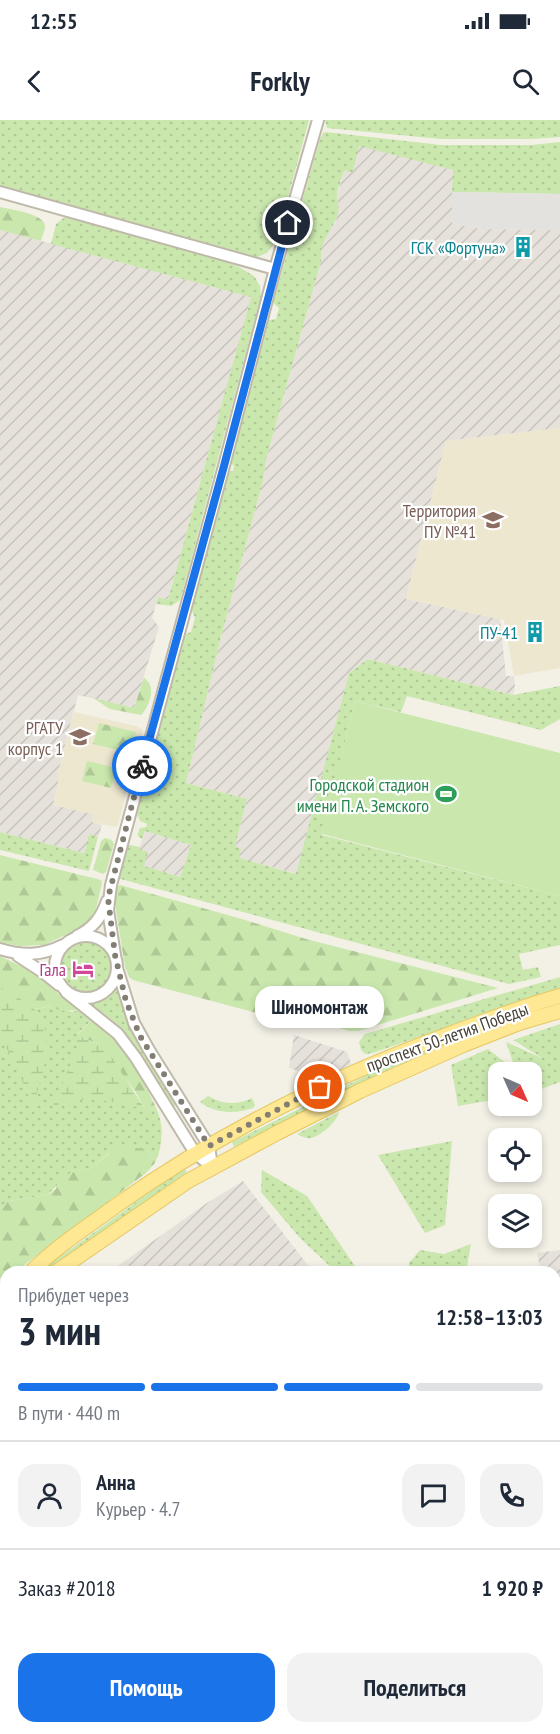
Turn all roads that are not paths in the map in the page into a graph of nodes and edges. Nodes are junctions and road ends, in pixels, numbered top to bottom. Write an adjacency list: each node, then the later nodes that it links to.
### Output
1 (318, 120): 3 (street)
2 (0, 192): 3 (street)
3 (275, 269): 4 (street)
4 (108, 898): 5 (street); 8 (street)
5 (75, 938): 6 (street); 8 (street)
6 (64, 945): 7 (street); 10 (street)
7 (5, 950): 10 (street)
8 (115, 955): 9 (street)
9 (117, 968): 10 (street); 13 (street)
10 (63, 989): 14 (street)
11 (560, 996): 13 (main road, проспект 50-летия Победы)
12 (560, 1011): 15 (main road, проспект 50-летия Победы)
13 (209, 1146): 14 (main road, проспект 50-летия Победы); 15 (street)
14 (195, 1153): 15 (street); 16 (main road, проспект 50-летия Победы)
15 (212, 1167): 17 (main road, проспект 50-летия Победы)
16 (38, 1266)
17 (65, 1266)

